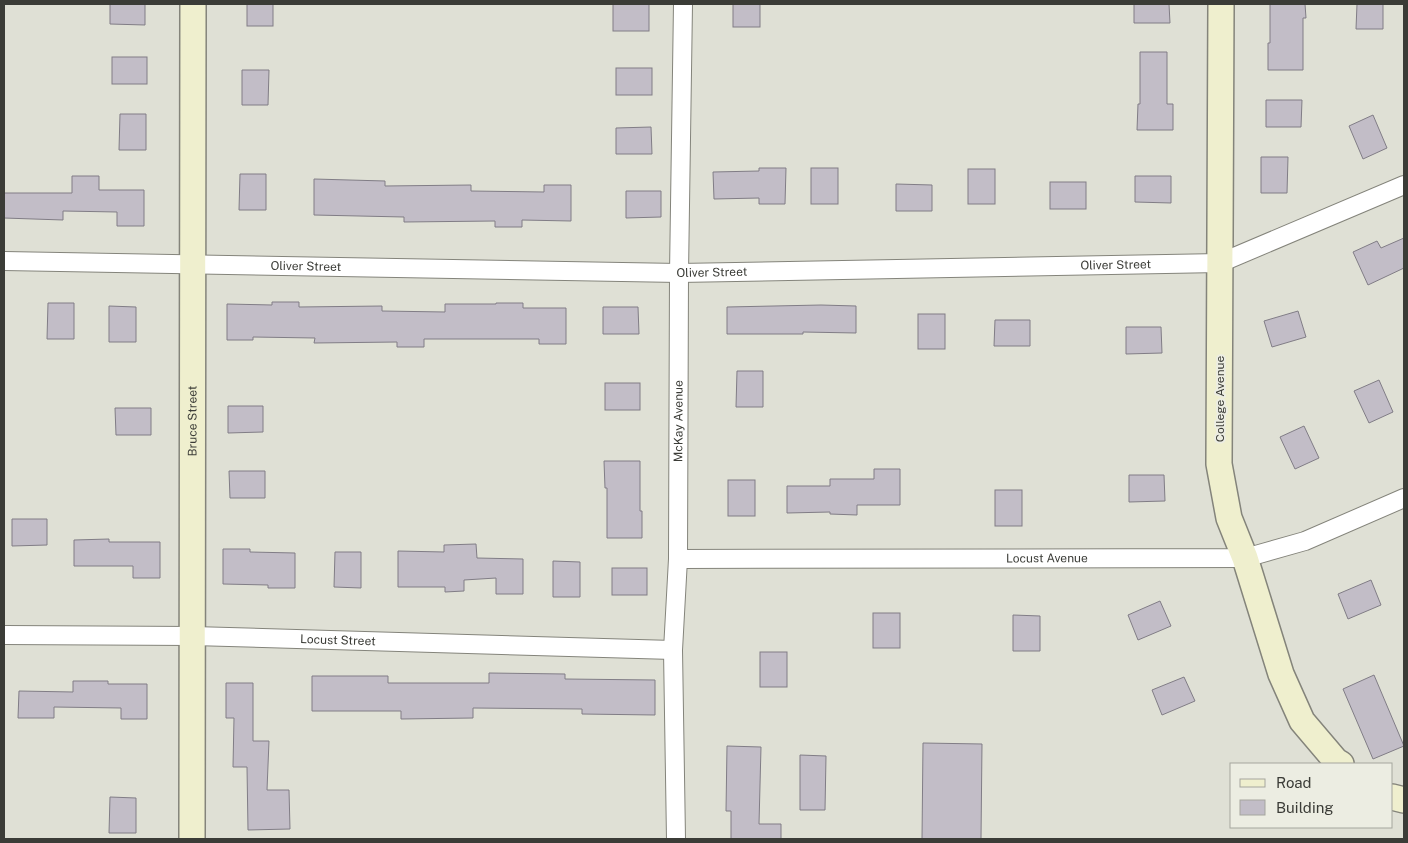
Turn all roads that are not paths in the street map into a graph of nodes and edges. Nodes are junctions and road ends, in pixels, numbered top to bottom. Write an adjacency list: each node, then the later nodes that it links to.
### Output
1 (193, 4): 7 (street, Bruce Street)
2 (684, 4): 8 (street, McKay Avenue)
3 (1221, 4): 6 (street, College Avenue)
4 (1404, 185): 6 (street, Oliver Street)
5 (4, 261): 7 (street, Oliver Street)
6 (1220, 263): 8 (street, Oliver Street); 10 (street, College Avenue)
7 (193, 264): 8 (street, Oliver Street); 13 (street, Bruce Street)
8 (679, 272): 11 (street, McKay Avenue)
9 (1404, 498): 10 (street, Locust Avenue)
10 (1245, 558): 11 (street, Locust Avenue); 15 (street, College Avenue)
11 (678, 559): 14 (street, McKay Avenue)
12 (4, 635): 13 (street, Locust Street)
13 (192, 636): 14 (street, Locust Street); 16 (street, Bruce Street)
14 (673, 650): 17 (street, McKay Avenue)
15 (1339, 763)
16 (192, 839)
17 (676, 839)

